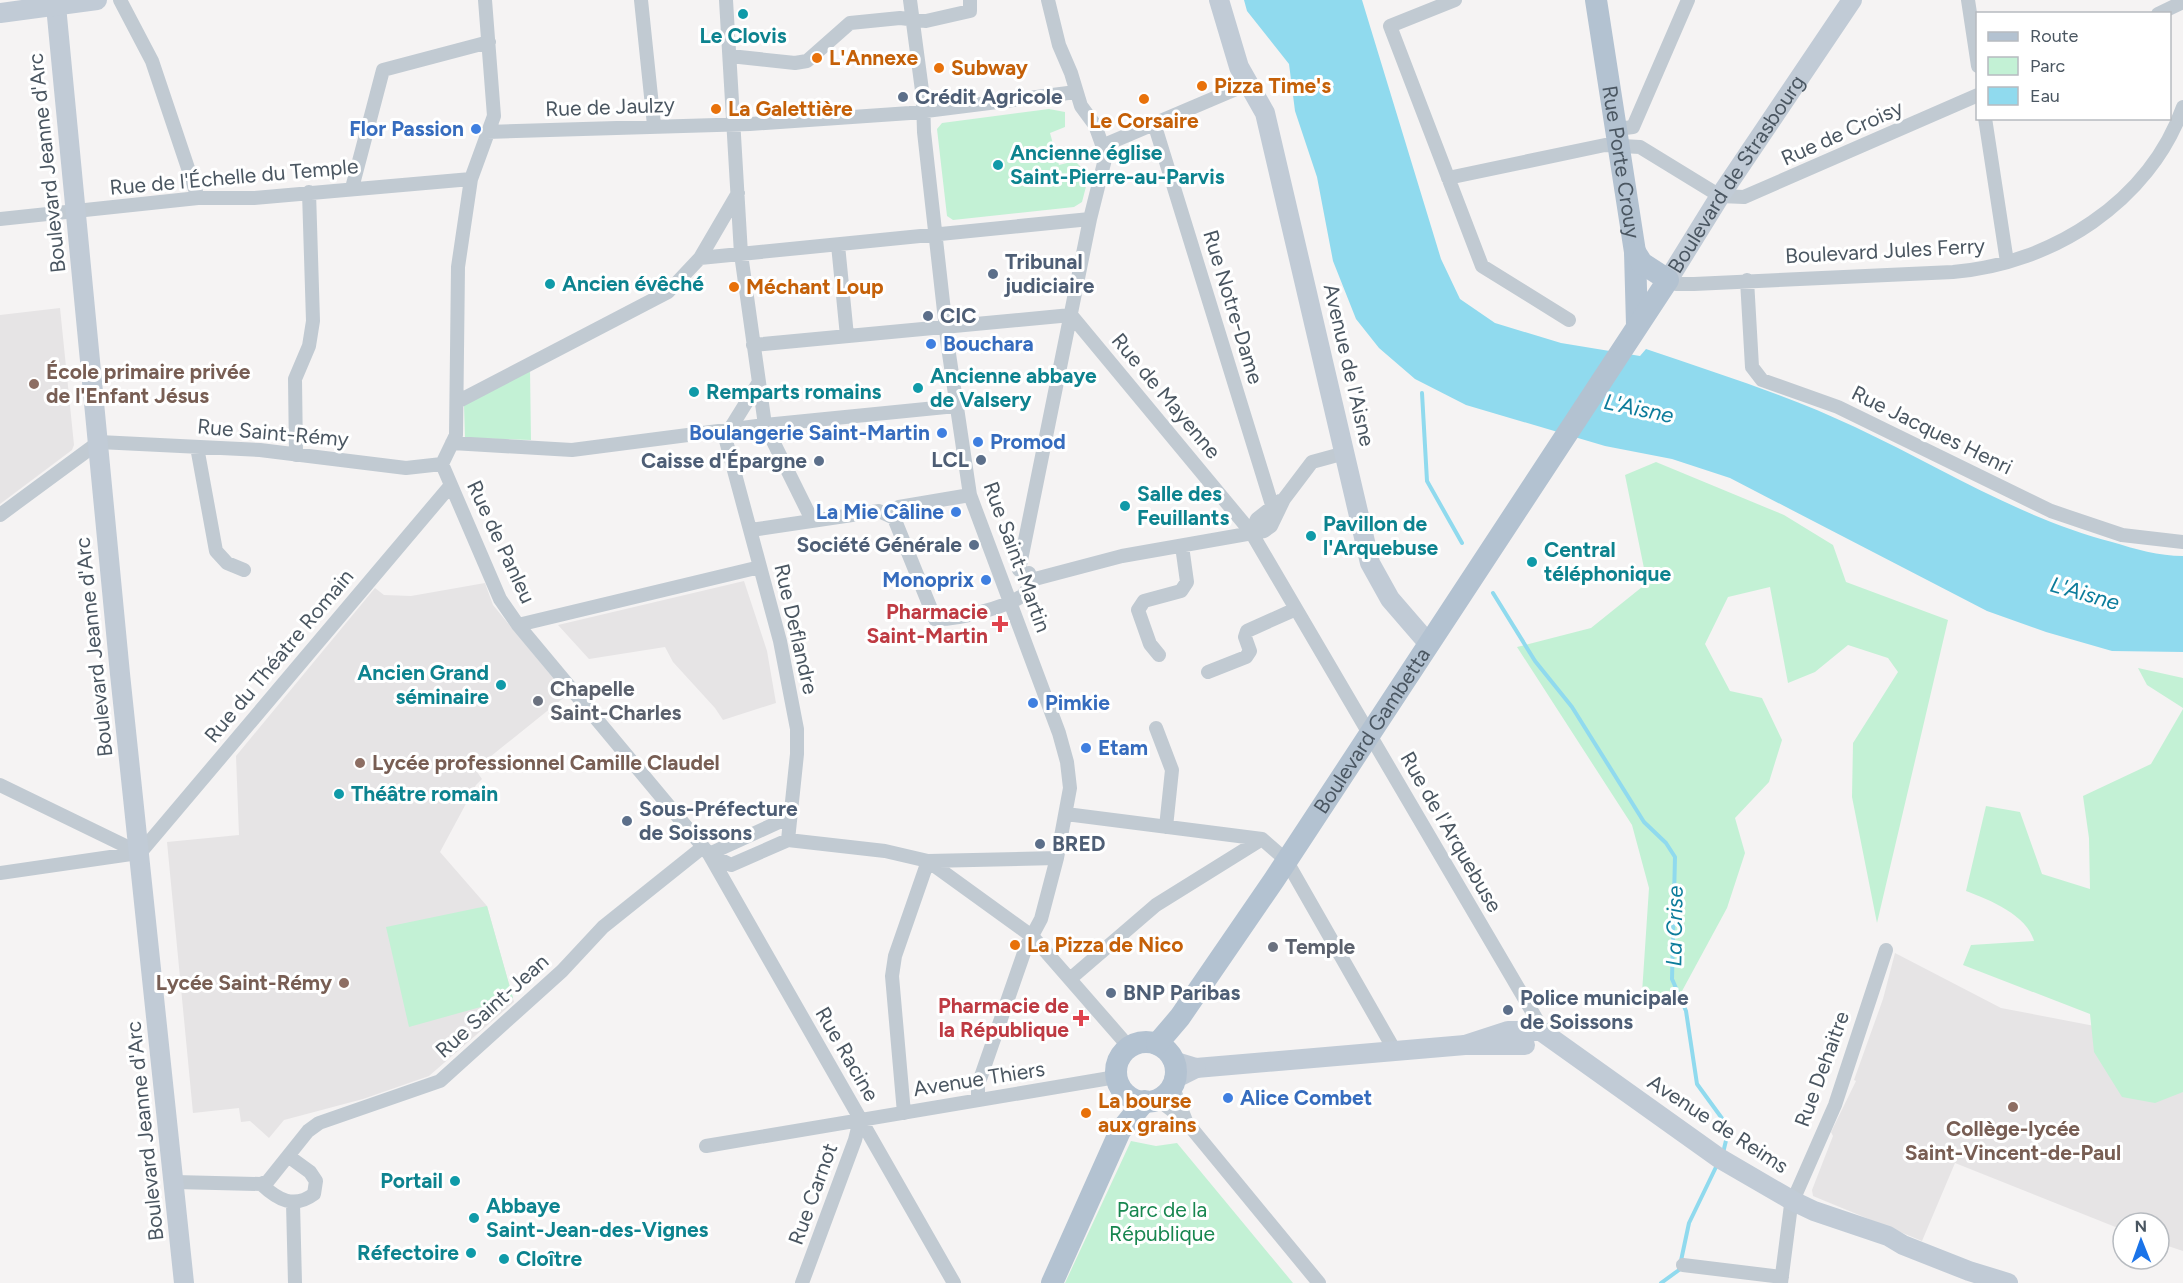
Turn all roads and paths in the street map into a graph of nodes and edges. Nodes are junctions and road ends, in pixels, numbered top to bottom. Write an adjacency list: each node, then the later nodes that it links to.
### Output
1 (97, 0): 16 (main road)
2 (120, 0): 42 (street)
3 (485, 0): 20 (street, Rue de Panleu)
4 (641, 0): 30 (street)
5 (726, 0): 21 (street)
6 (910, 0): 19 (street, Rue Saint-Martin)
7 (970, 0): 19 (street)
8 (1048, 0): 24 (street)
9 (1219, 0): 23 (main road, Avenue de l'Aisne)
10 (1455, 0): 36 (street)
11 (1596, 0): 34 (main road, Rue Porte Crouy)
12 (1688, 0): 34 (street)
13 (1852, 0): 41 (main road, Boulevard de Strasbourg)
14 (1968, 0): 22 (street)
15 (2183, 2): 17 (street)
16 (56, 6): 18 (main road); 43 (main road, Boulevard Jeanne d'Arc)
17 (2162, 12)
18 (0, 13)
19 (912, 18): 21 (street); 27 (street, Rue Saint-Martin)
20 (489, 42): 33 (street, Rue de Panleu); 38 (street)
21 (730, 56): 31 (street)
22 (1976, 59)
23 (1250, 83): 29 (street); 69 (main road, Avenue de l'Aisne)
24 (1076, 92): 27 (street, Rue de Jaulzy); 32 (street)
25 (1976, 95): 41 (street, Rue de Croisy)
26 (2183, 106): 51 (street, Boulevard Jules Ferry)
27 (924, 111): 31 (street, Rue de Jaulzy); 46 (street, Rue Saint-Martin)
28 (1985, 120): 51 (street)
29 (1154, 123): 35 (street); 74 (street, Rue Notre-Dame)
30 (654, 125): 31 (street, Rue de Jaulzy); 33 (street, Rue de Jaulzy)
31 (735, 125): 40 (street)
32 (1095, 125): 35 (street); 35 (street)
33 (487, 132): 37 (street, Rue de Panleu)
34 (1628, 137): 36 (street); 41 (street); 48 (main road, Rue Porte Crouy)
35 (1111, 144): 45 (street)
36 (1448, 178): 55 (street)
37 (471, 179): 38 (street, Rue de l'Échelle du Temple); 62 (street, Rue de Panleu)
38 (352, 188): 39 (street, Rue de l'Échelle du Temple)
39 (309, 192): 42 (street, Rue de l'Échelle du Temple); 70 (street)
40 (738, 192): 49 (street); 50 (street)
41 (1720, 196): 52 (main road, Boulevard de Strasbourg)
42 (198, 198): 43 (street, Rue de l'Échelle du Temple)
43 (76, 211): 44 (street, Rue de l'Échelle du Temple); 66 (main road, Boulevard Jeanne d'Arc)
44 (0, 219)
45 (1090, 219): 46 (street); 54 (street)
46 (936, 235): 47 (street); 57 (street, Rue Saint-Martin)
47 (838, 244): 49 (street); 58 (street)
48 (1635, 252): 52 (main road); 56 (main road, Rue Porte Crouy)
49 (741, 254): 50 (street); 59 (street)
50 (700, 258): 62 (street)
51 (2007, 262): 53 (street, Boulevard Jules Ferry)
52 (1673, 272): 53 (street, Boulevard Jules Ferry); 56 (main road, Boulevard de Strasbourg)
53 (1747, 280): 80 (street, Rue Jacques Henri)
54 (1071, 315): 57 (street); 79 (street, Rue de Mayenne); 84 (street)
55 (1569, 320)
56 (1637, 325): 60 (main road, Boulevard de Strasbourg)
57 (946, 327): 58 (street); 63 (street, Rue Saint-Martin)
58 (847, 336): 59 (street)
59 (753, 345): 61 (street)
60 (1621, 350): 90 (main road, Boulevard Gambetta)
61 (759, 382): 64 (street); 65 (street)
62 (457, 402): 67 (street, Rue de Panleu)
63 (956, 406): 64 (street); 73 (street, Rue Saint-Martin)
64 (765, 425): 65 (street); 77 (street)
65 (728, 431): 67 (street); 78 (street, Rue Deflandre)
66 (99, 442): 68 (street, Rue Saint-Rémy); 75 (street); 103 (main road, Boulevard Jeanne d'Arc)
67 (452, 443): 71 (street, Rue de Panleu)
68 (197, 447): 70 (street, Rue Saint-Rémy); 83 (street)
69 (1345, 453): 74 (street); 90 (main road, Avenue de l'Aisne)
70 (296, 455): 71 (street, Rue Saint-Rémy)
71 (442, 464): 72 (street, Rue de Panleu)
72 (451, 485): 89 (street, Rue de Panleu); 103 (street, Rue du Théatre Romain)
73 (970, 495): 76 (street); 85 (street, Rue Saint-Martin)
74 (1278, 502): 79 (street)
75 (0, 515)
76 (894, 518): 77 (street); 87 (street)
77 (812, 520): 78 (street)
78 (751, 531): 82 (street, Rue Deflandre)
79 (1251, 532): 81 (street); 88 (street, Rue de l'Arquebuse)
80 (2183, 542)
81 (1182, 546): 86 (street); 91 (street)
82 (760, 567): 89 (street); 97 (street, Rue Deflandre)
83 (244, 570)
84 (1019, 570): 85 (street); 86 (street)
85 (998, 572): 87 (street, Rue Saint-Martin)
86 (1031, 580): 87 (street)
87 (1010, 602): 96 (street, Rue Saint-Martin)
88 (1296, 609): 92 (street); 94 (street, Rue de l'Arquebuse)
89 (518, 625): 102 (street, Rue de Panleu)
90 (1428, 643): 94 (main road, Boulevard Gambetta)
91 (1159, 655)
92 (1208, 672)
93 (1156, 728): 98 (street)
94 (1369, 733): 106 (main road, Boulevard Gambetta); 114 (street, Rue de l'Arquebuse)
95 (0, 785): 99 (street)
96 (1066, 814): 98 (street); 105 (street, Rue Saint-Martin)
97 (790, 817): 101 (street, Rue Deflandre); 102 (street, Rue Saint-Jean)
98 (1166, 827): 100 (street)
99 (107, 839): 103 (street); 104 (street)
100 (1262, 839): 106 (street); 113 (street)
101 (788, 840): 107 (street); 108 (street)
102 (706, 850): 108 (street); 110 (street, Rue Racine); 125 (street, Rue Saint-Jean)
103 (140, 853): 104 (street); 126 (main road, Boulevard Jeanne d'Arc)
104 (105, 858): 109 (street)
105 (1057, 858): 107 (street); 111 (street, Rue Saint-Martin)
106 (1286, 860): 116 (street); 117 (main road, Boulevard Gambetta)
107 (928, 861): 111 (street); 120 (street)
108 (731, 865): 110 (street)
109 (0, 873)
110 (726, 884): 121 (street, Rue Racine)
111 (1033, 937): 113 (street); 119 (street, Rue Saint-Martin)
112 (1886, 950): 128 (street, Rue Dehaitre)
113 (1070, 979): 115 (street)
114 (1536, 1039): 116 (main road); 128 (main road, Avenue de Reims)
115 (1129, 1047): 117 (main road); 118 (main road)
116 (1395, 1051): 117 (main road)
117 (1164, 1075): 118 (main road); 122 (street); 122 (street); 123 (main road, Boulevard Gambetta)
118 (1120, 1085): 119 (street, Avenue Thiers); 123 (main road)
119 (978, 1100): 120 (street, Avenue Thiers)
120 (904, 1113): 121 (street, Avenue Thiers)
121 (860, 1120): 124 (street, Avenue Thiers); 134 (street, Rue Carnot); 135 (street, Rue Racine)
122 (1186, 1121): 137 (street)
123 (1120, 1131): 136 (main road)
124 (706, 1146)
125 (288, 1156): 127 (street, Rue Saint-Jean); 129 (street)
126 (175, 1182): 127 (street); 132 (main road, Boulevard Jeanne d'Arc)
127 (261, 1184): 129 (street)
128 (1792, 1200): 131 (street, Rue Dehaitre); 138 (main road, Avenue de Reims)
129 (293, 1203): 133 (street)
130 (1683, 1264): 131 (street)
131 (1782, 1280)
132 (184, 1283)
133 (295, 1283)
134 (802, 1283)
135 (954, 1283)
136 (1052, 1283)
137 (1319, 1283)
138 (2008, 1283)

